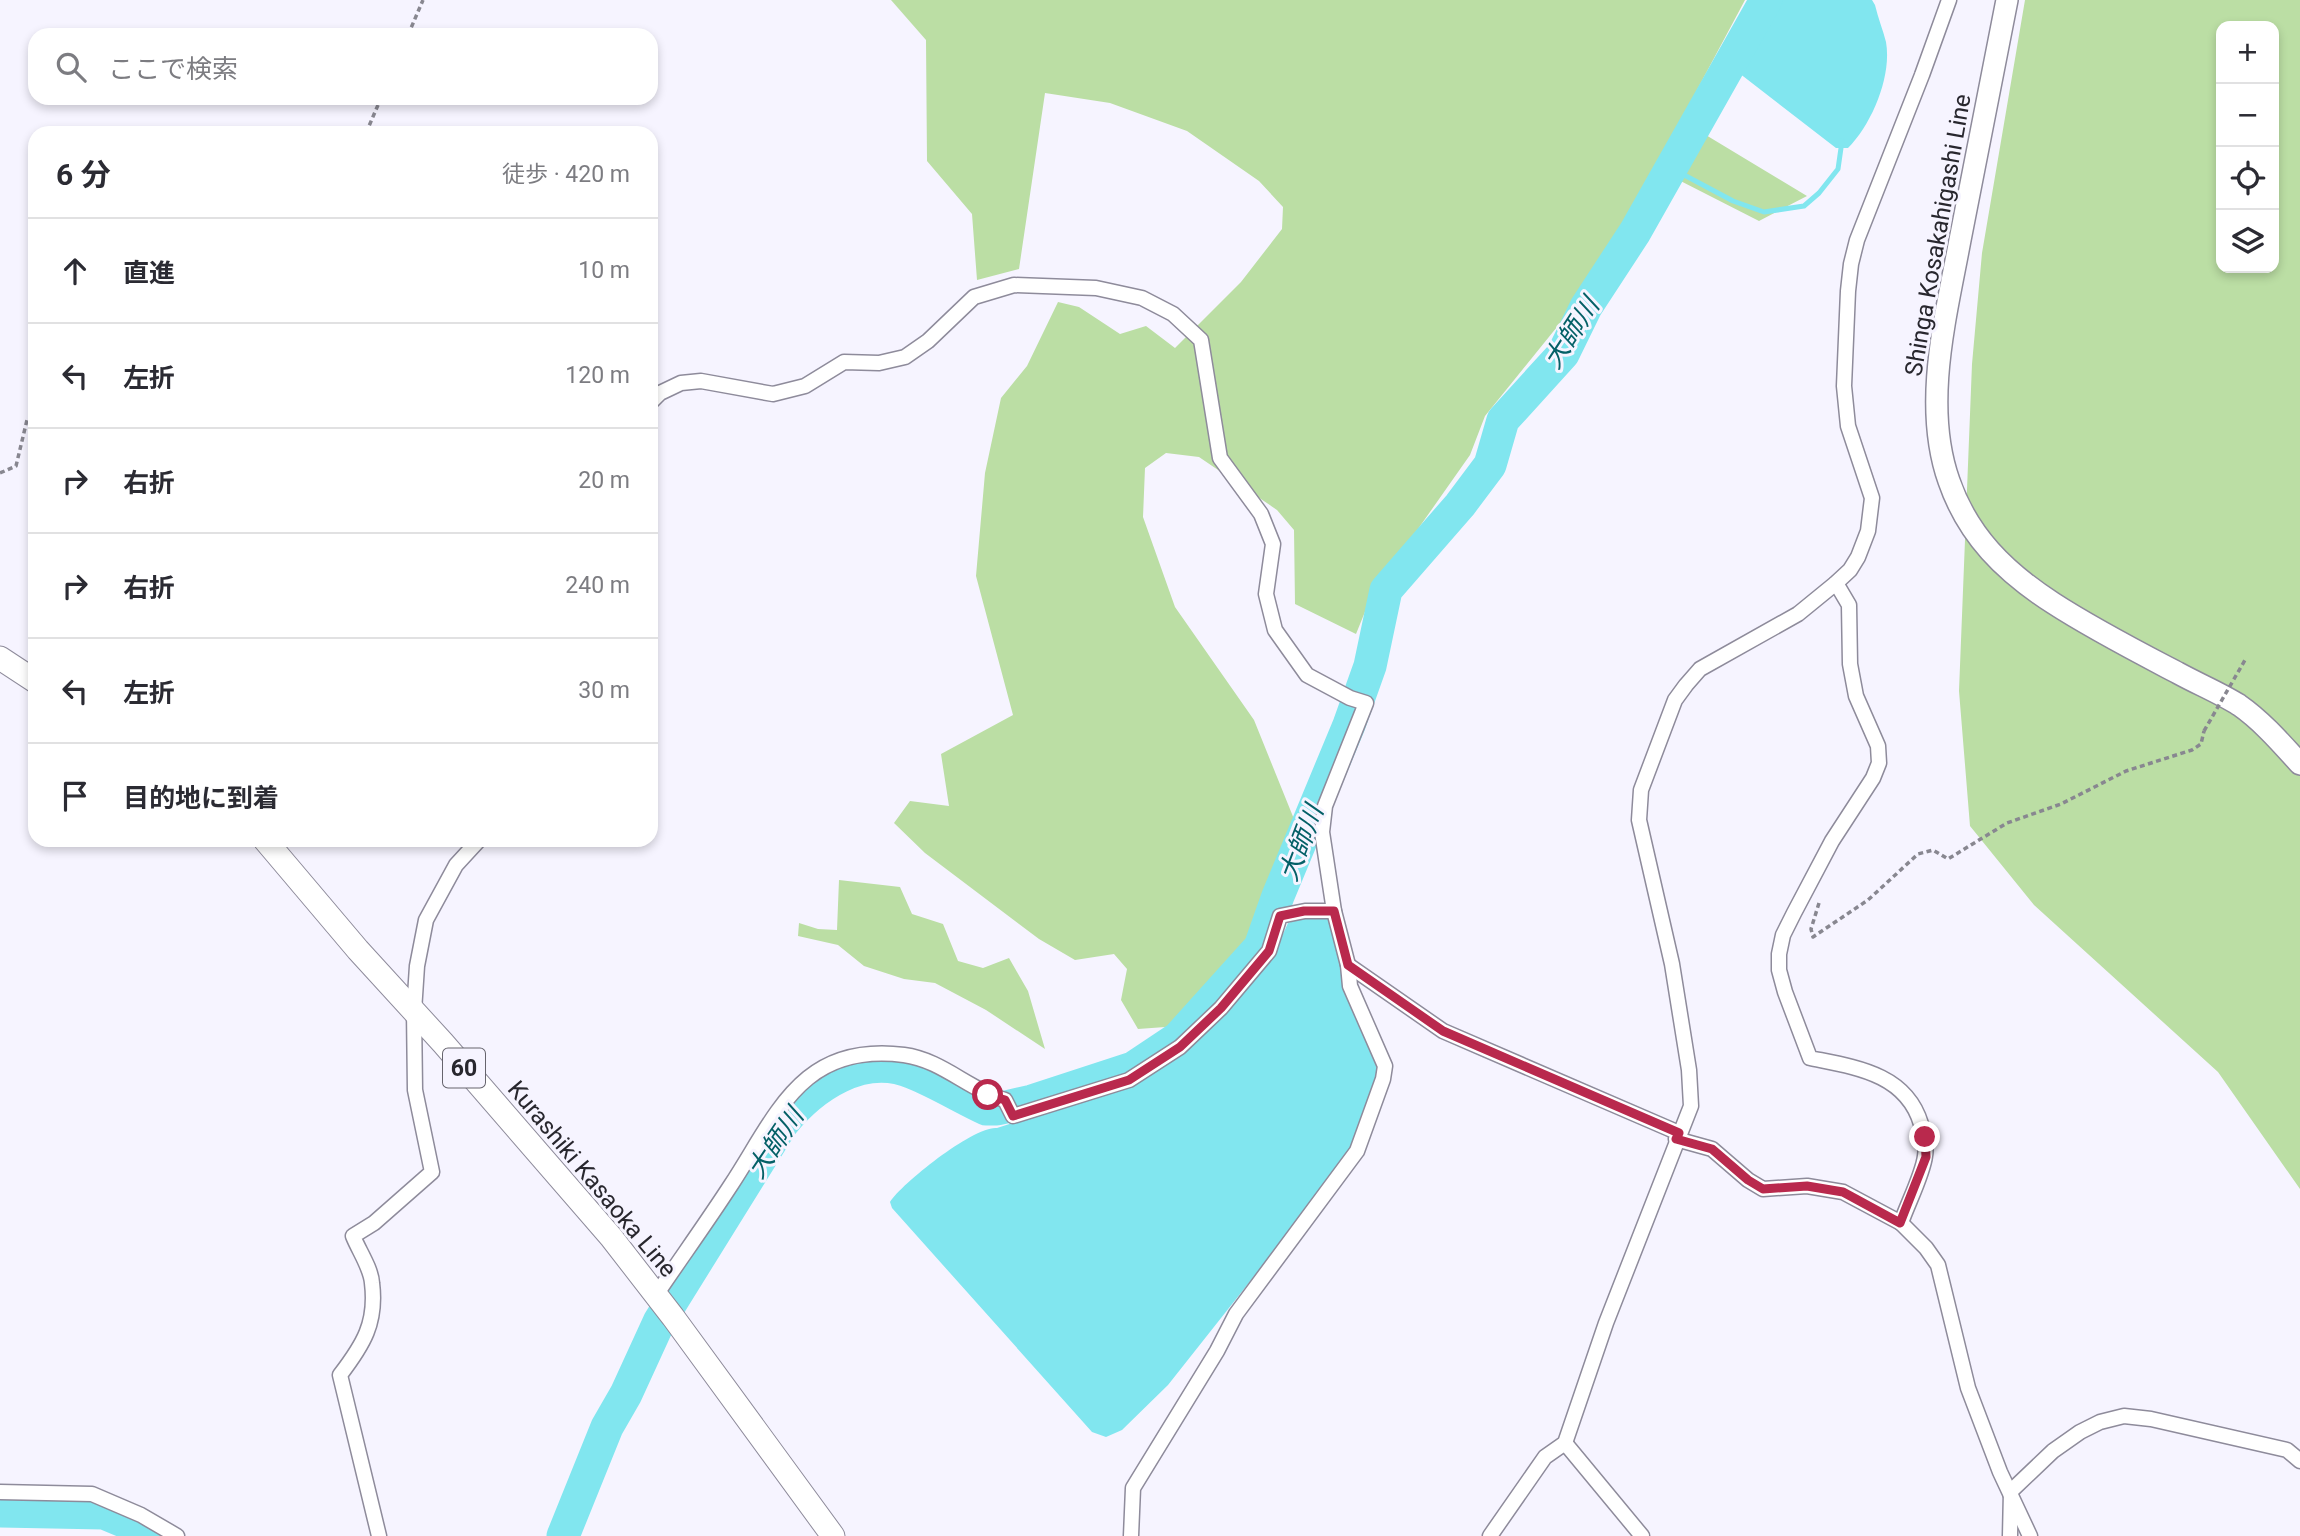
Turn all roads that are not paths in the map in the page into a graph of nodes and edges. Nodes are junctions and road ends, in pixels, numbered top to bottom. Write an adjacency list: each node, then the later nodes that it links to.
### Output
1 (1949, 0): 4 (street)
2 (2007, 0): 7 (main road, Shinga Kosakahigashi Line)
3 (658, 395): 10 (street)
4 (1836, 583): 13 (street); 14 (street)
5 (0, 659): 6 (main road)
6 (28, 677)
7 (2300, 764)
8 (271, 847): 12 (main road, Kurashiki Kasaoka Line / 60)
9 (473, 847): 12 (street)
10 (1334, 911): 11 (street); 15 (street)
11 (1348, 965): 13 (street); 23 (street)
12 (414, 1011): 15 (main road, Kurashiki Kasaoka Line / 60); 21 (street)
13 (1678, 1136): 14 (street); 16 (street)
14 (1900, 1223): 18 (street)
15 (663, 1304): 22 (main road, Kurashiki Kasaoka Line / 60)
16 (1565, 1443): 24 (street); 25 (street)
17 (2300, 1461): 18 (street)
18 (2011, 1491): 26 (street); 27 (street)
19 (0, 1492): 20 (street)
20 (177, 1536)
21 (379, 1536)
22 (833, 1536)
23 (1131, 1536)
24 (1490, 1536)
25 (1642, 1536)
26 (2010, 1536)
27 (2030, 1536)

